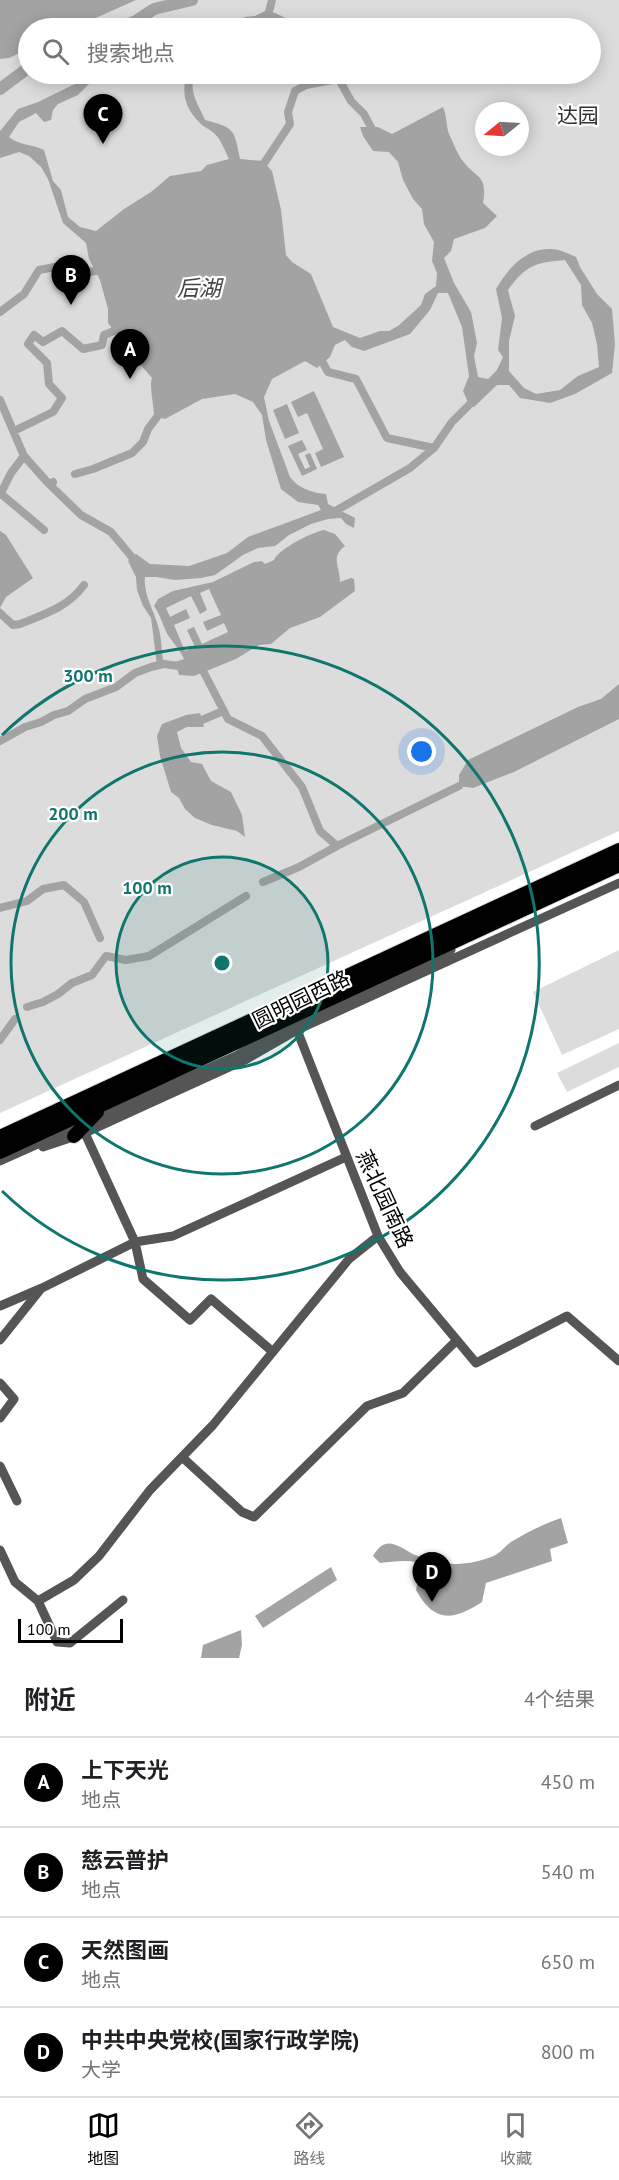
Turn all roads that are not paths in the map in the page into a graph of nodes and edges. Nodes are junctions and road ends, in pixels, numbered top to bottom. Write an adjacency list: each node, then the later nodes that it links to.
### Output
1 (619, 850): 10 (highway, 圆明园西路)
2 (619, 865): 7 (highway, 圆明园西路)
3 (619, 872): 9 (street, 圆明园西路)
4 (619, 883): 5 (street, 圆明园西路)
5 (297, 1030): 9 (street, 圆明园西路); 12 (street, 燕北园南路)
6 (619, 1085): 8 (street)
7 (106, 1103): 9 (highway); 11 (highway, 圆明园西路)
8 (535, 1126)
9 (82, 1128): 13 (street, 圆明园西路); 14 (street, 圆明园西路); 16 (street)
10 (0, 1137)
11 (0, 1152)
12 (346, 1157): 15 (street, 燕北园南路); 16 (street)
13 (0, 1161)
14 (0, 1167)
15 (378, 1236): 20 (street, 燕北园南路); 21 (street)
16 (135, 1242): 17 (street); 21 (street)
17 (42, 1288): 18 (street); 19 (street)
18 (0, 1306)
19 (0, 1340)
20 (457, 1340): 22 (street, 燕北园南路); 25 (street)
21 (273, 1352): 25 (street)
22 (619, 1361)
23 (0, 1383): 24 (street)
24 (0, 1418)
25 (182, 1457): 29 (street)
26 (0, 1466): 27 (street)
27 (17, 1501)
28 (0, 1550): 29 (street)
29 (38, 1600): 30 (street)
30 (123, 1600)

